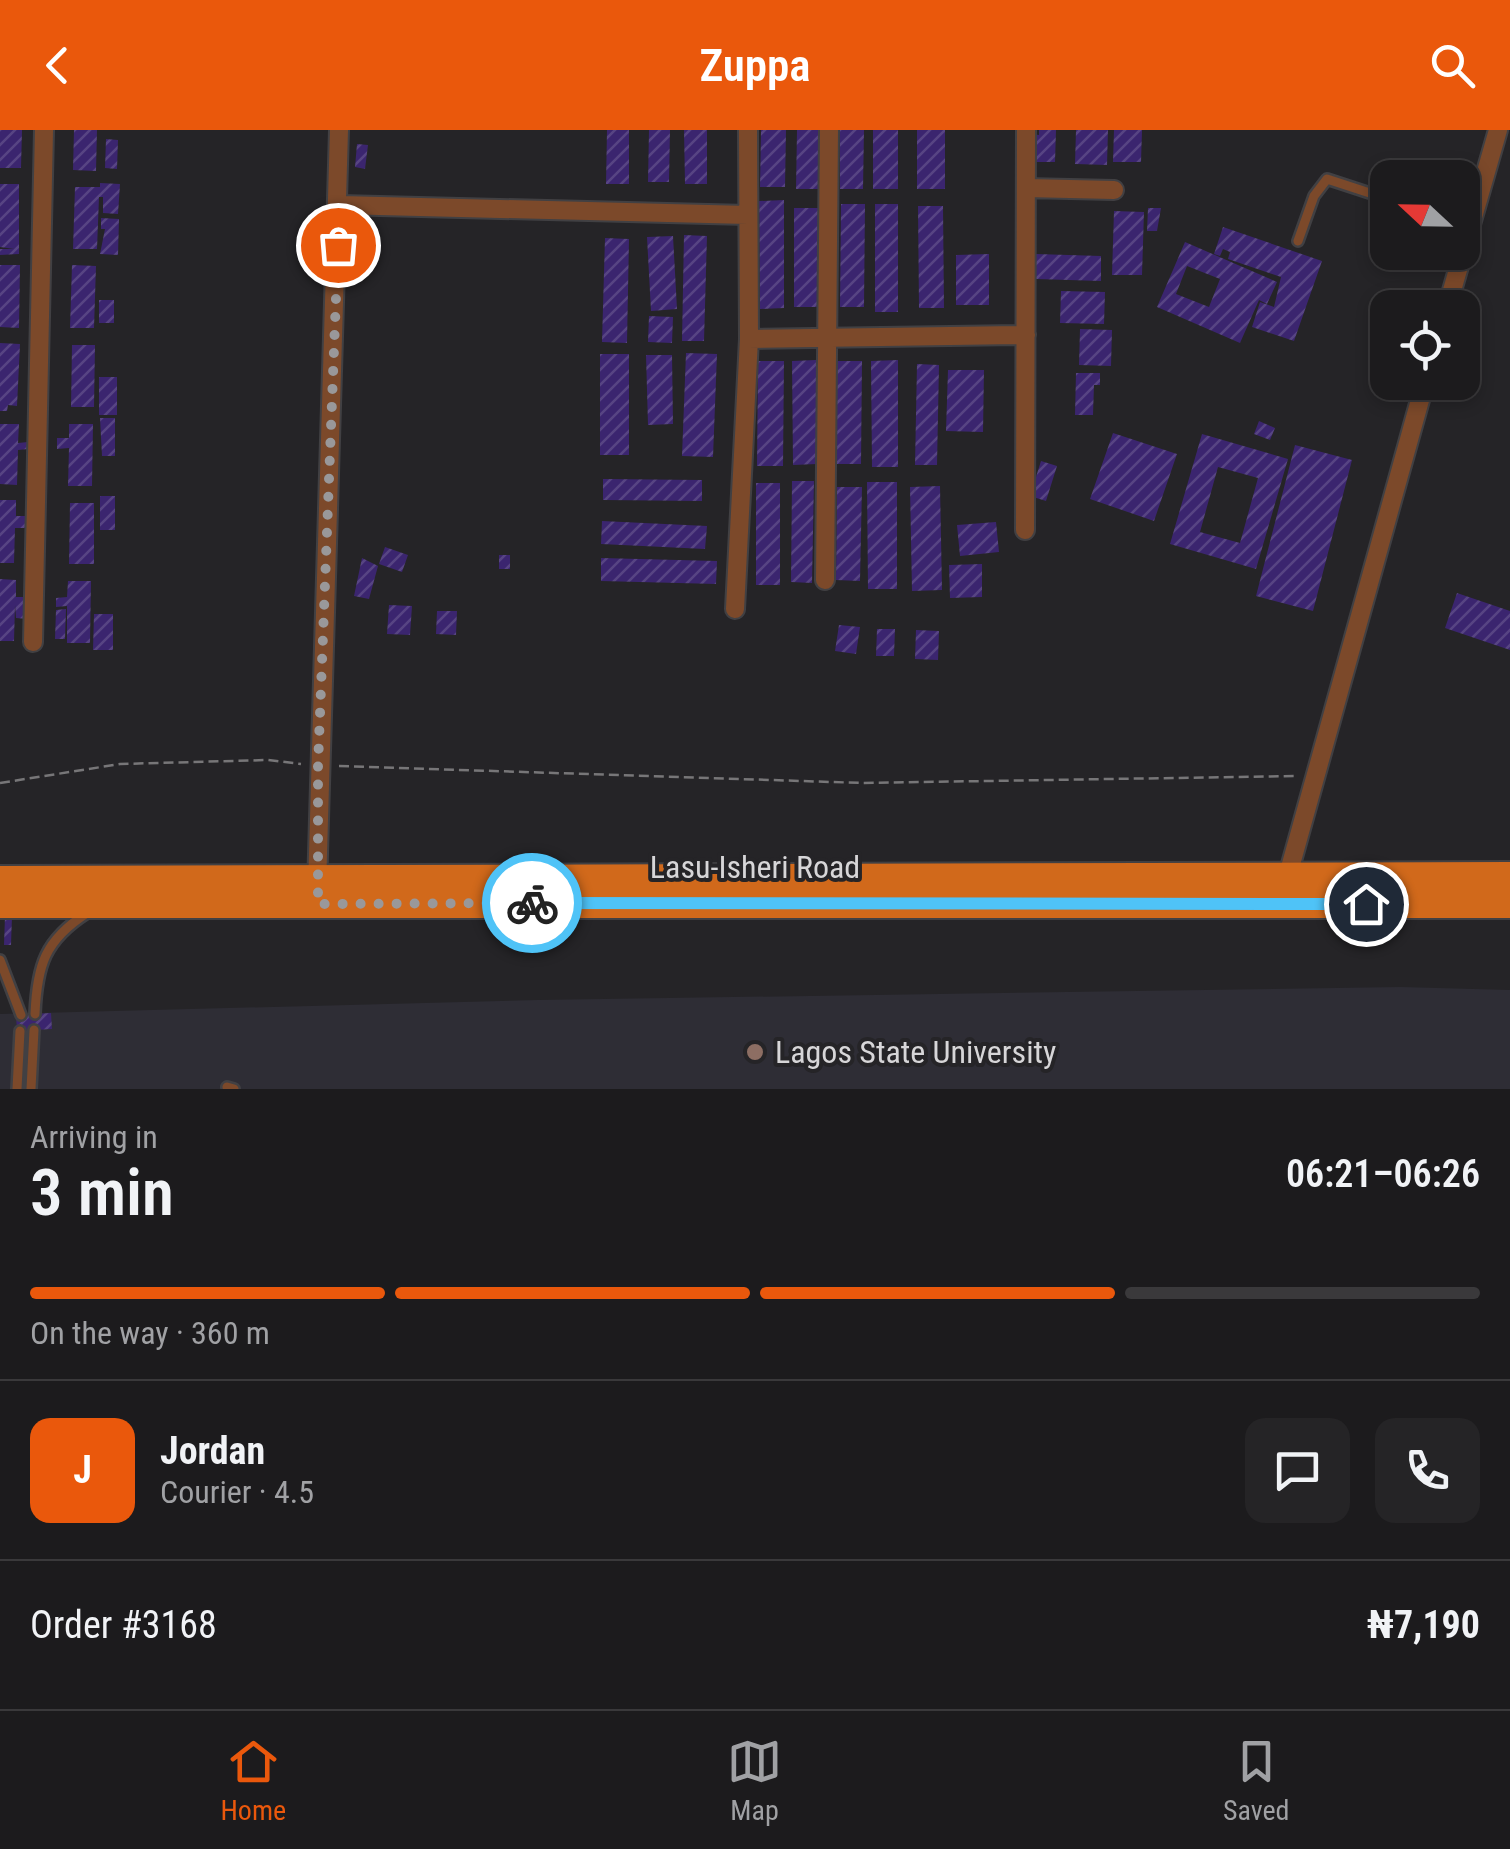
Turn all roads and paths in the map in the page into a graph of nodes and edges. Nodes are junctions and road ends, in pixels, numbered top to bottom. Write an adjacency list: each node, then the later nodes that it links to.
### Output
1 (44, 130): 21 (street)
2 (338, 130): 11 (street)
3 (748, 130): 12 (street)
4 (829, 130): 15 (street)
5 (1026, 130): 8 (street)
6 (1498, 130): 7 (street)
7 (1480, 186)
8 (1026, 188): 9 (street); 14 (street)
9 (1114, 190)
10 (1370, 193): 13 (lane)
11 (340, 205): 12 (street); 22 (street)
12 (748, 215): 16 (street)
13 (1298, 241)
14 (1026, 334): 15 (street); 18 (street)
15 (826, 336): 16 (street); 19 (street)
16 (749, 339): 20 (street)
17 (1420, 400): 23 (street)
18 (1026, 530)
19 (824, 580)
20 (734, 610)
21 (33, 642)
22 (318, 766): 23 (path); 24 (path); 28 (street)
23 (1313, 775): 25 (street)
24 (0, 784)
25 (1288, 875): 26 (main road, Lasu-Isheri Road); 28 (main road, Lasu-Isheri Road)
26 (1510, 876)
27 (0, 880): 28 (main road, Lasu-Isheri Road)
28 (317, 892): 29 (main road, Lasu-Isheri Road); 31 (main road, Lasu-Isheri Road)
29 (103, 902): 30 (main road, Lasu-Isheri Road); 34 (lane)
30 (0, 904)
31 (1510, 904)
32 (0, 960): 33 (lane)
33 (21, 1014)
34 (35, 1014)
35 (20, 1030): 37 (lane)
36 (34, 1030): 38 (lane)
37 (17, 1089)
38 (31, 1089)

